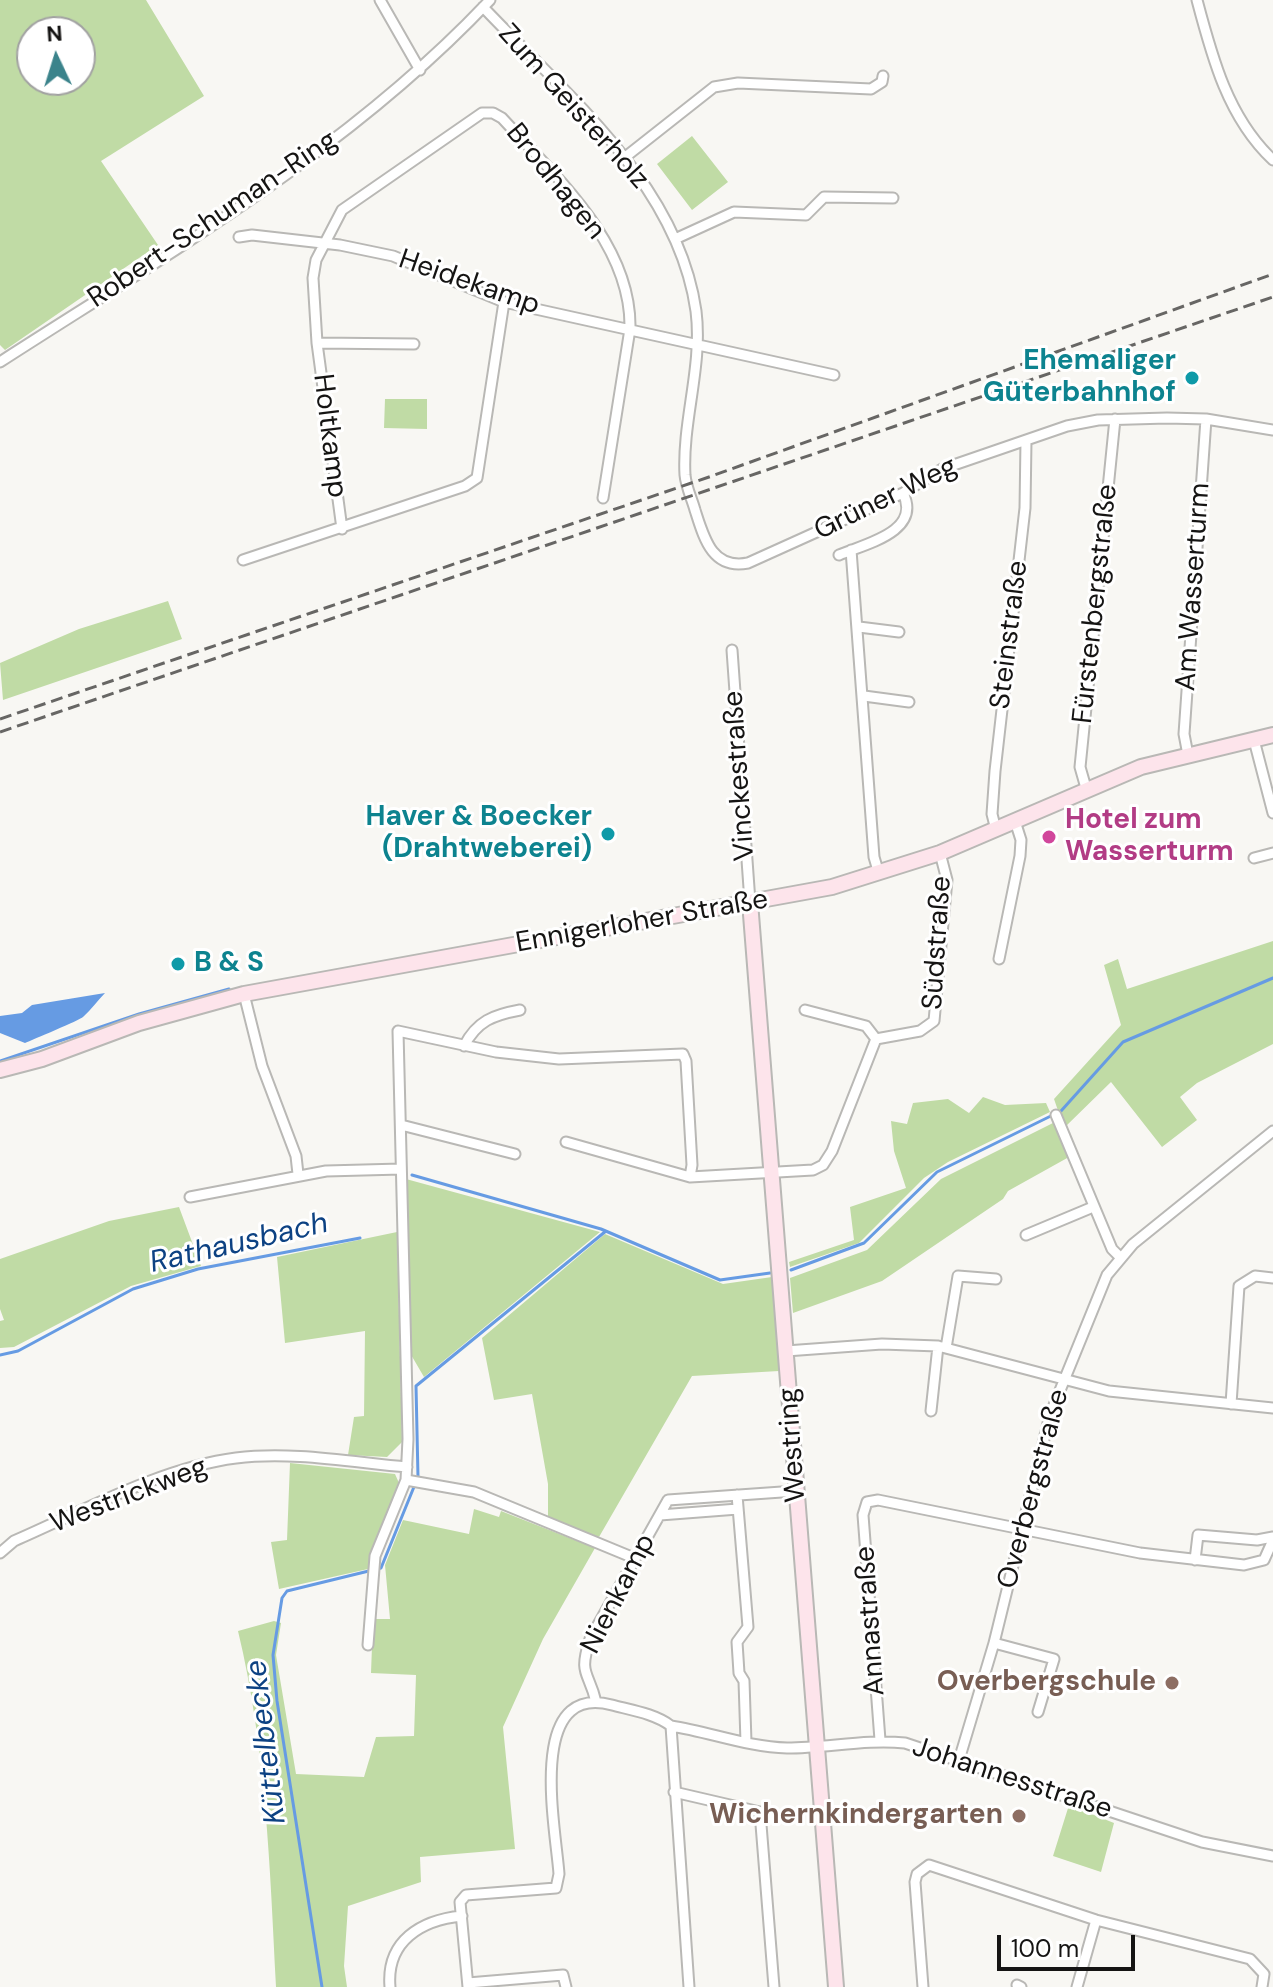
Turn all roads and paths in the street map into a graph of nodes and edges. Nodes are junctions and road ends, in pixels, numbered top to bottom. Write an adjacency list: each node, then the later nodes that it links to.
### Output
1 (380, 0): 4 (street)
2 (1197, 0): 7 (street)
3 (486, 4): 4 (street, Robert-Schuman-Ring); 6 (street, Zum Geisterholz)
4 (420, 70): 17 (street, Robert-Schuman-Ring)
5 (883, 76): 6 (street)
6 (624, 158): 10 (street, Zum Geisterholz)
7 (1273, 160)
8 (893, 198): 10 (street)
9 (239, 237): 11 (street, Heidekamp)
10 (675, 239): 16 (street, Zum Geisterholz)
11 (323, 243): 12 (street, Heidekamp); 13 (street, Brodhagen); 14 (street, Holtkamp)
12 (504, 302): 13 (street, Heidekamp); 25 (street, Holtkamp)
13 (630, 329): 16 (street, Heidekamp); 24 (street)
14 (317, 343): 15 (street, Holtkamp); 25 (street, Holtkamp)
15 (414, 344)
16 (697, 347): 18 (street, Heidekamp); 23 (street, Grüner Weg)
17 (0, 362)
18 (834, 375)
19 (1115, 419): 20 (street, Grüner Weg); 22 (street, Grüner Weg); 37 (street, Fürstenbergstraße)
20 (1206, 419): 21 (street, Grüner Weg); 36 (street, Am Wasserturm)
21 (1273, 430)
22 (1026, 441): 23 (street, Grüner Weg); 40 (street, Steinstraße)
23 (903, 493): 26 (street)
24 (603, 498)
25 (342, 529): 28 (street, Holtkamp)
26 (851, 550): 27 (street); 29 (street)
27 (839, 555)
28 (243, 560)
29 (859, 627): 30 (street); 32 (street)
30 (899, 632)
31 (732, 650): 45 (street, Vinckestraße)
32 (864, 696): 33 (street); 44 (street)
33 (909, 702)
34 (1273, 735): 35 (main road, Ennigerloher Straße)
35 (1254, 740): 36 (main road, Ennigerloher Straße); 38 (street)
36 (1188, 755): 37 (main road, Ennigerloher Straße)
37 (1086, 788): 39 (main road, Ennigerloher Straße)
38 (1273, 813)
39 (1015, 821): 40 (main road, Ennigerloher Straße); 46 (street)
40 (996, 830): 41 (main road, Ennigerloher Straße)
41 (940, 853): 44 (main road, Ennigerloher Straße); 50 (street, Südstraße)
42 (1273, 853): 43 (street)
43 (1254, 858)
44 (879, 874): 45 (main road, Ennigerloher Straße)
45 (750, 902): 47 (main road, Ennigerloher Straße); 60 (main road, Westring)
46 (999, 959)
47 (244, 994): 52 (main road, Ennigerloher Straße); 59 (street)
48 (520, 1010): 51 (street)
49 (805, 1010): 50 (street)
50 (876, 1039): 60 (street)
51 (464, 1046): 54 (street); 61 (street)
52 (0, 1070)
53 (1056, 1115): 63 (street)
54 (401, 1125): 57 (street); 58 (street)
55 (1273, 1131): 65 (street, Overbergstraße)
56 (566, 1142): 61 (street)
57 (515, 1154)
58 (401, 1169): 59 (street); 74 (street)
59 (298, 1174): 62 (street)
60 (772, 1174): 61 (street); 69 (main road, Westring)
61 (690, 1177)
62 (190, 1197)
63 (1093, 1207): 64 (street); 65 (street)
64 (1026, 1235)
65 (1120, 1257): 70 (street, Overbergstraße)
66 (1273, 1278): 71 (street)
67 (996, 1279): 68 (street)
68 (942, 1347): 69 (street); 70 (street); 73 (street)
69 (786, 1351): 76 (main road, Westring)
70 (1063, 1378): 71 (street); 80 (street, Overbergstraße)
71 (1231, 1404): 72 (street)
72 (1273, 1408)
73 (931, 1411)
74 (407, 1467): 75 (street); 82 (street, Westrickweg)
75 (406, 1480): 83 (street); 86 (street)
76 (796, 1491): 77 (street, Nienkamp); 92 (main road, Westring)
77 (737, 1495): 78 (street); 79 (street, Nienkamp)
78 (738, 1509): 79 (street, Nienkamp); 91 (street)
79 (660, 1515): 83 (street, Nienkamp)
80 (1023, 1532): 84 (street); 85 (street, Overbergstraße); 90 (street, Annastraße)
81 (1273, 1539): 84 (street); 84 (street)
82 (0, 1553)
83 (634, 1558): 87 (street, Nienkamp)
84 (1195, 1560)
85 (994, 1643): 88 (street); 93 (street, Overbergstraße)
86 (368, 1645)
87 (596, 1702): 89 (street, Johannesstraße); 96 (street)
88 (1038, 1712)
89 (671, 1726): 91 (street, Johannesstraße); 94 (street)
90 (880, 1740): 92 (street, Johannesstraße); 93 (street, Johannesstraße)
91 (746, 1742): 92 (street, Johannesstraße)
92 (817, 1747): 103 (main road, Westring)
93 (959, 1760): 95 (street, Johannesstraße)
94 (674, 1792): 101 (street); 102 (street)
95 (1273, 1856)
96 (462, 1916): 98 (street); 99 (street)
97 (1096, 1920): 104 (street); 105 (street); 106 (street)
98 (468, 1985): 100 (street)
99 (390, 1987)
100 (566, 1987)
101 (689, 1987)
102 (774, 1987)
103 (836, 1987)
104 (923, 1987)
105 (1077, 1987)
106 (1262, 1987)

